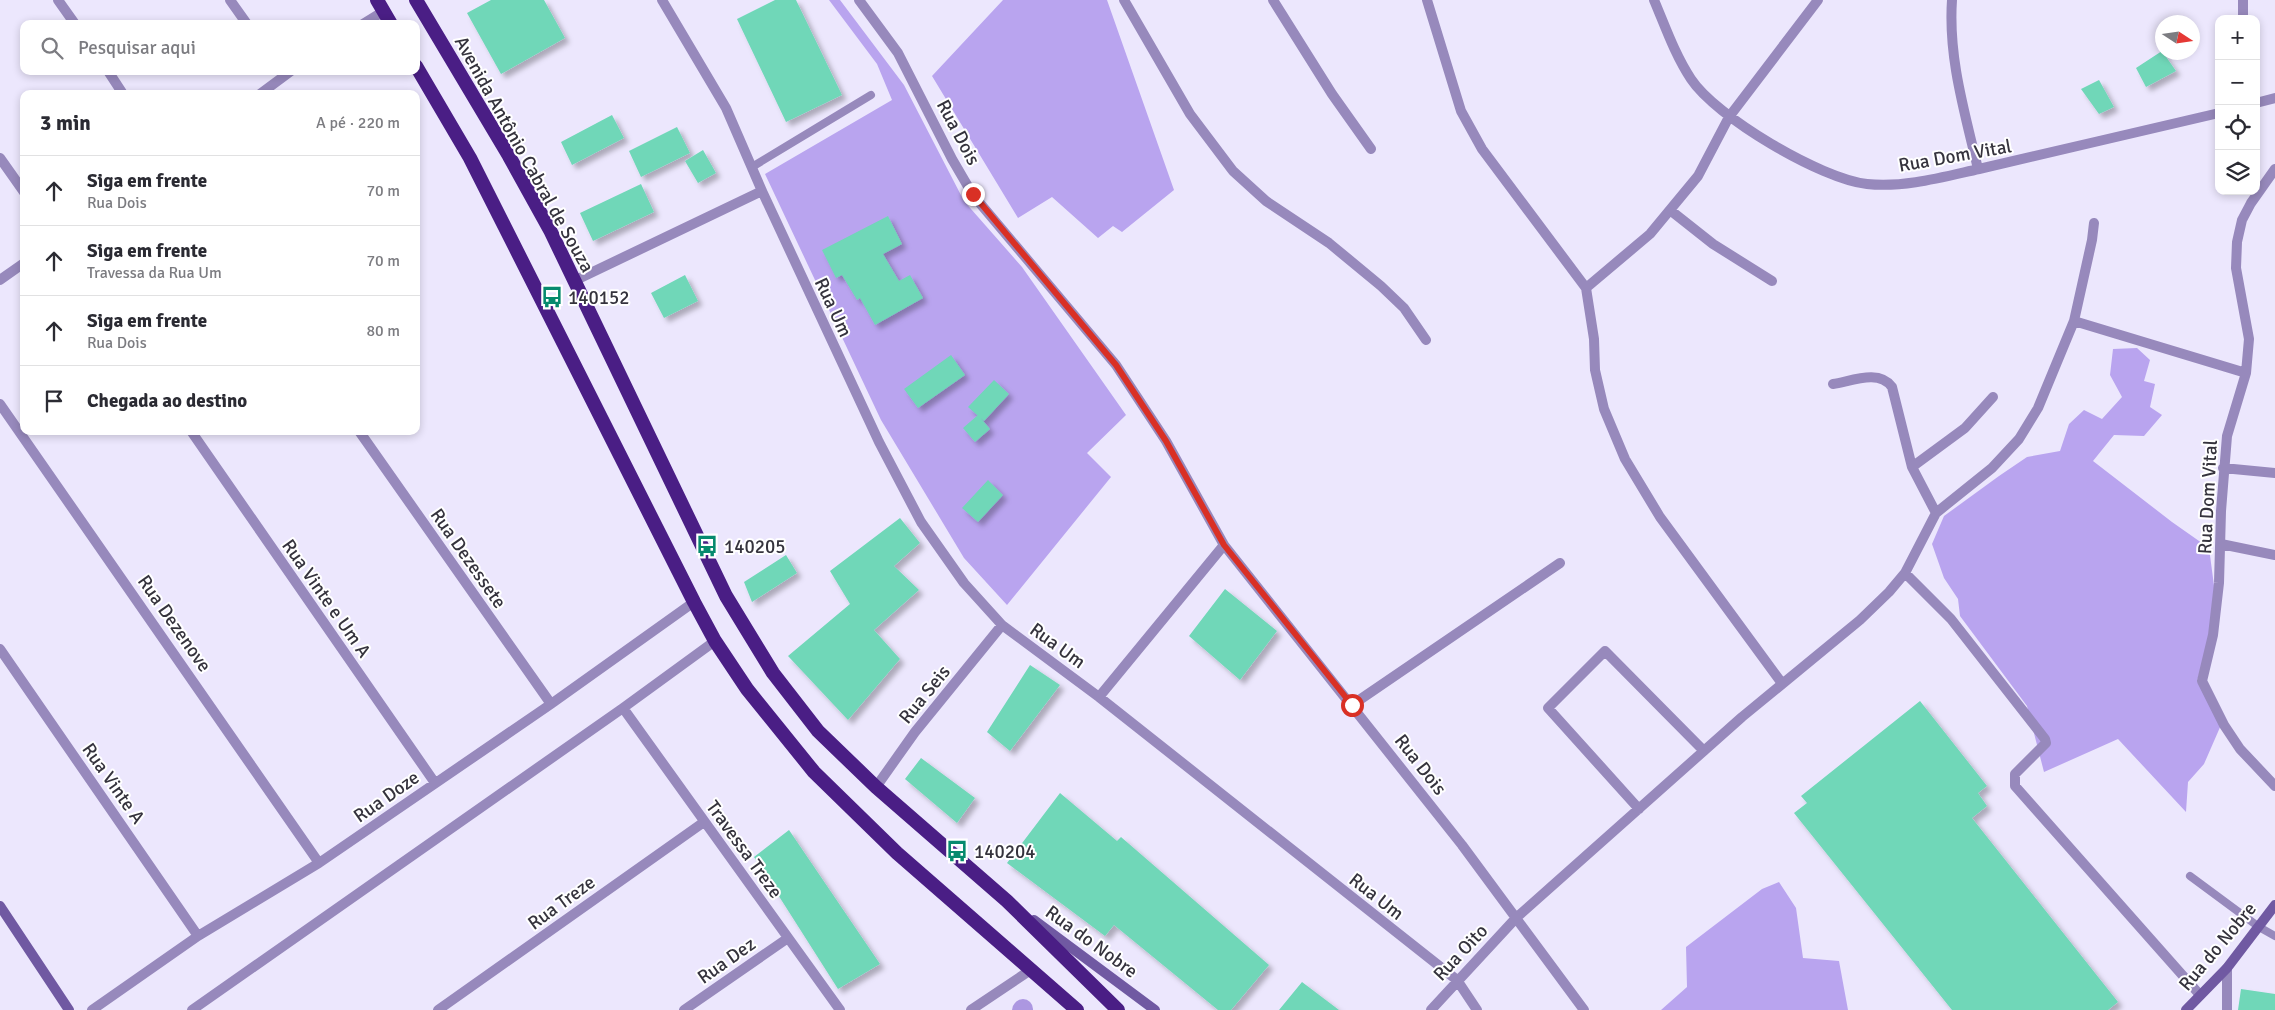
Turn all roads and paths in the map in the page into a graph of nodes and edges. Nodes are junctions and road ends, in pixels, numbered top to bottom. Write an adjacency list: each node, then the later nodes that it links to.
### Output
1 (58, 0): 15 (street)
2 (230, 0): 16 (street)
3 (416, 0): 42 (highway, Avenida Antônio Cabral de Souza)
4 (662, 0): 31 (street, Rua Um)
5 (859, 0): 60 (street, Rua Dois)
6 (1124, 0): 46 (street)
7 (1273, 0): 29 (street)
8 (1427, 0): 44 (street)
9 (1654, 0): 28 (street, Rua Dom Vital)
10 (1818, 0): 28 (street)
11 (1952, 0): 32 (street)
12 (2243, 0): 14 (street)
13 (380, 5): 17 (street); 18 (highway)
14 (2243, 15)
15 (72, 20)
16 (243, 20)
17 (367, 20)
18 (389, 20)
19 (420, 73): 64 (highway)
20 (111, 75): 22 (street)
21 (282, 75): 23 (street)
22 (120, 90)
23 (265, 90)
24 (871, 95): 31 (lane)
25 (2275, 98): 26 (street)
26 (2260, 102)
27 (2215, 114): 32 (street, Rua Dom Vital)
28 (1730, 116): 32 (street, Rua Dom Vital); 38 (street)
29 (1371, 149)
30 (0, 158): 34 (street)
31 (752, 167): 36 (street, Rua Um)
32 (1978, 169)
33 (2275, 170): 35 (street, Rua Dom Vital)
34 (20, 186)
35 (2260, 186)
36 (762, 191): 42 (street); 65 (street, Rua Um)
37 (2254, 195): 47 (street, Rua Dom Vital)
38 (1670, 210): 43 (street); 44 (street)
39 (2094, 223): 45 (street)
40 (20, 266): 41 (street)
41 (0, 280)
42 (576, 280): 76 (highway, Avenida Antônio Cabral de Souza)
43 (1772, 282)
44 (1586, 288): 68 (street)
45 (2074, 321): 47 (street); 58 (street)
46 (1426, 340)
47 (2246, 373): 56 (street, Rua Dom Vital)
48 (1833, 384): 55 (street)
49 (1993, 397): 55 (street)
50 (0, 404): 51 (street, Rua Dezenove)
51 (20, 433)
52 (22, 435): 79 (street, Rua Dezenove)
53 (194, 435): 74 (street, Rua Vinte e Um A)
54 (362, 435): 70 (street, Rua Dezessete)
55 (1912, 467): 58 (street)
56 (2223, 468): 57 (street); 59 (street, Rua Dom Vital)
57 (2275, 473)
58 (1936, 514): 63 (street, Rua Oito)
59 (2222, 544): 61 (street); 75 (street, Rua Dom Vital)
60 (1224, 545): 69 (street); 71 (street, Rua Dois)
61 (2275, 555)
62 (1560, 563): 71 (street)
63 (1904, 573): 68 (street, Rua Oito); 92 (street)
64 (694, 602): 66 (highway); 70 (street, Rua Doze)
65 (1002, 625): 69 (street, Rua Um); 76 (street, Rua Seis)
66 (715, 641): 72 (street); 90 (highway)
67 (0, 650): 86 (street, Rua Vinte A)
68 (1781, 682): 73 (street, Rua Oito)
69 (1099, 697): 91 (street, Rua Um)
70 (551, 704): 74 (street, Rua Doze)
71 (1352, 705): 84 (street, Rua Dois)
72 (622, 708): 78 (street, Travessa Treze); 95 (street)
73 (1704, 751): 77 (street, Rua Oito); 77 (street)
74 (435, 783): 79 (street, Rua Doze)
75 (2275, 786)
76 (876, 787): 81 (highway, Avenida Antônio Cabral de Souza)
77 (1639, 809): 84 (street, Rua Oito)
78 (704, 822): 88 (street, Travessa Treze); 96 (street, Rua Treze)
79 (319, 863): 86 (street, Rua Doze)
80 (2190, 876): 85 (lane)
81 (1007, 901): 101 (highway, Avenida Antônio Cabral de Souza); 102 (main road, Rua do Nobre)
82 (2275, 904): 85 (main road, Rua do Nobre)
83 (0, 907): 93 (main road)
84 (1516, 918): 91 (street, Rua Oito); 105 (street, Rua Dois)
85 (2259, 927): 87 (lane); 89 (main road, Rua do Nobre)
86 (198, 936): 94 (street, Rua Doze)
87 (2275, 936)
88 (788, 938): 97 (street, Rua Dez); 98 (street, Travessa Treze)
89 (2227, 968): 92 (main road, Rua do Nobre); 107 (street)
90 (1032, 969): 99 (street); 100 (highway)
91 (1457, 980): 103 (street, Rua Oito); 104 (street, Rua Um)
92 (2200, 995): 106 (main road, Rua do Nobre)
93 (69, 1010)
94 (92, 1010)
95 (192, 1010)
96 (438, 1010)
97 (684, 1010)
98 (840, 1010)
99 (971, 1010)
100 (1076, 1010)
101 (1118, 1010)
102 (1156, 1010)
103 (1431, 1010)
104 (1477, 1010)
105 (1584, 1010)
106 (2186, 1010)
107 (2227, 1010)

